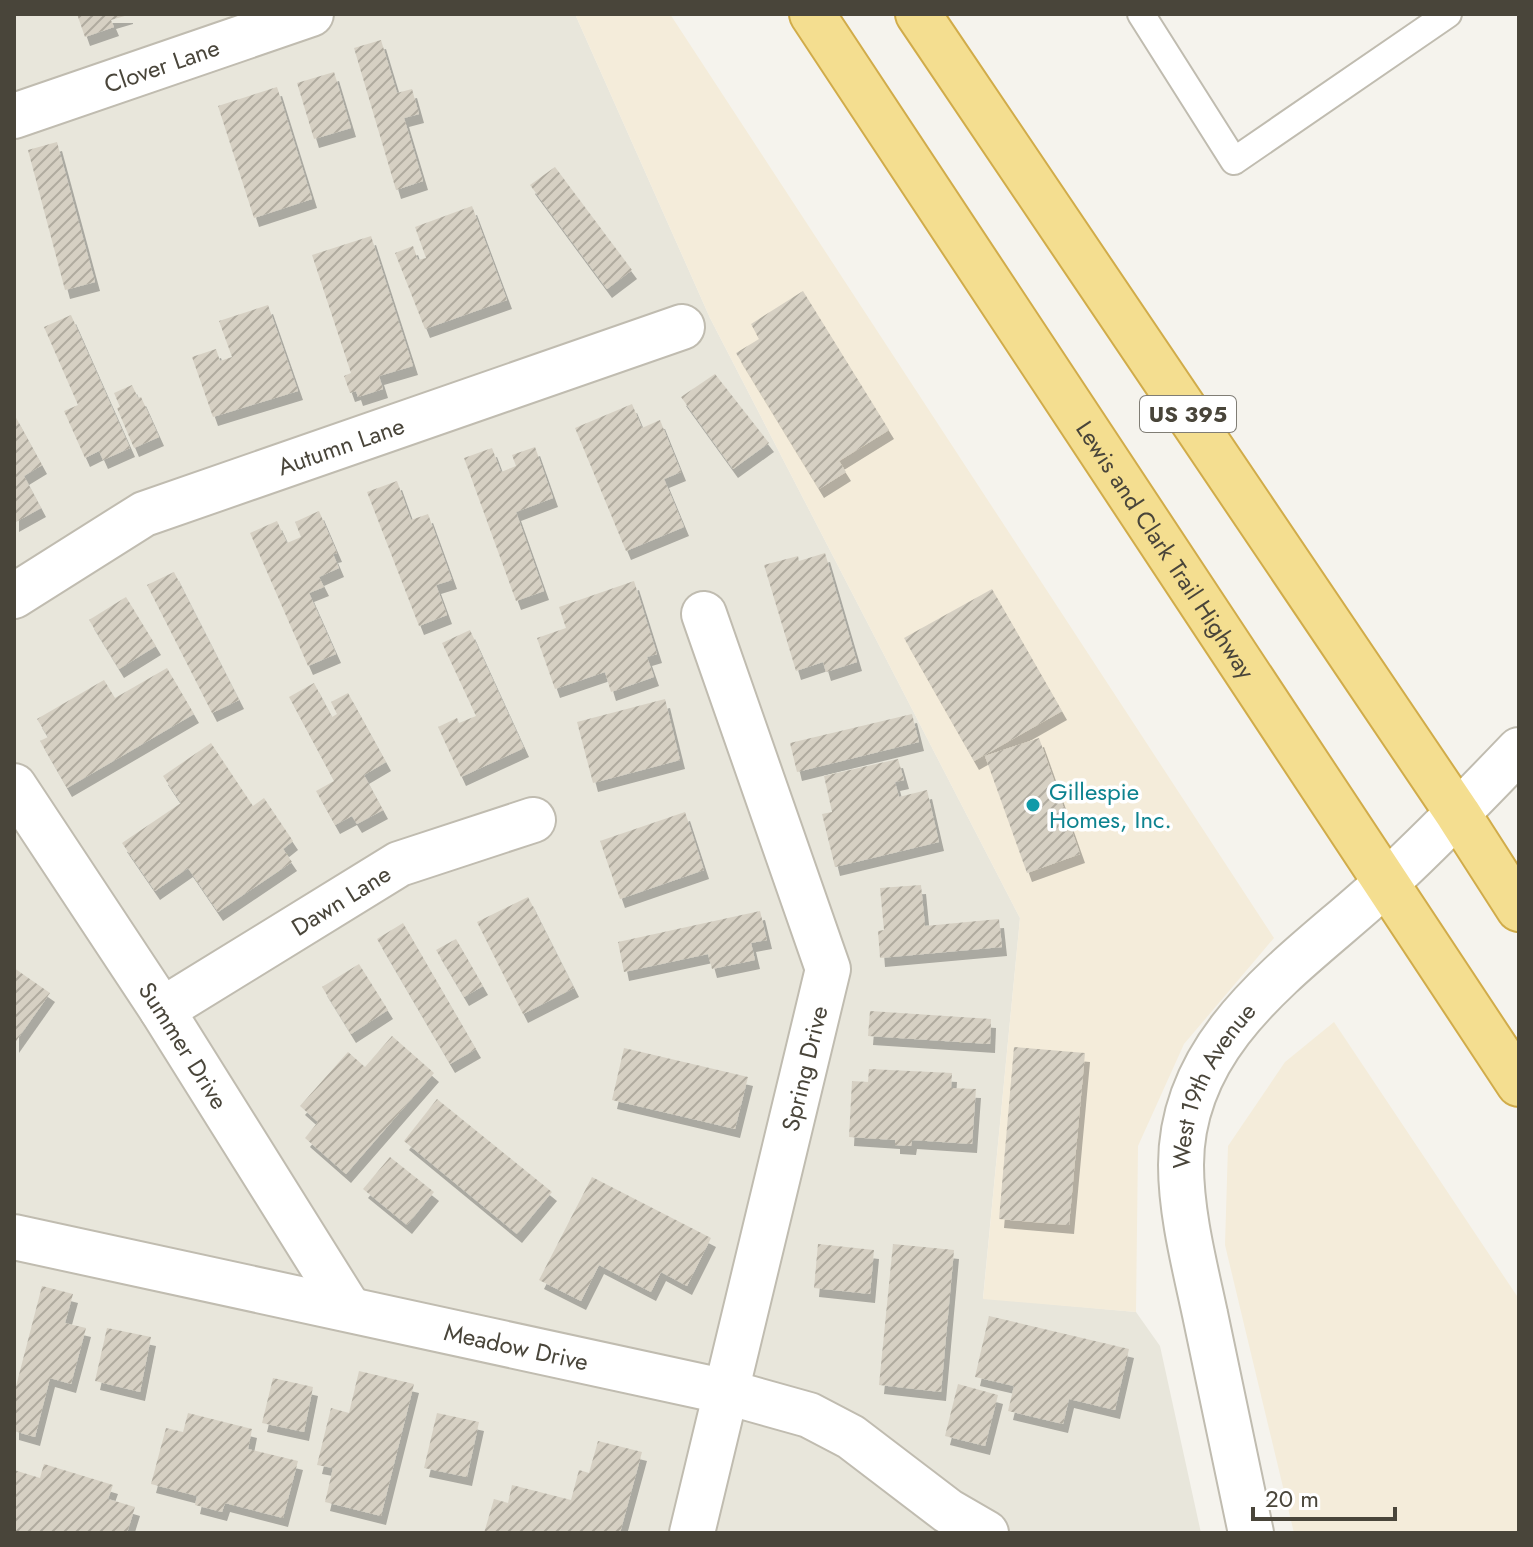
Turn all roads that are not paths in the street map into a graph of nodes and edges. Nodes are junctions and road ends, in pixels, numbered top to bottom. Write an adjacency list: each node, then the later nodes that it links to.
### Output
1 (311, 14): 6 (street, Clover Lane)
2 (812, 14): 14 (highway, Lewis and Clark Trail Highway)
3 (918, 14): 12 (highway, US 395)
4 (1141, 14): 5 (lane)
5 (1448, 14)
6 (14, 116)
7 (682, 327): 8 (street, Autumn Lane)
8 (14, 596)
9 (704, 614): 20 (street, Spring Drive)
10 (1519, 750): 12 (street, West 19th Avenue)
11 (14, 786): 16 (street, Summer Drive)
12 (1458, 814): 14 (street, West 19th Avenue); 15 (highway, US 395)
13 (533, 820): 16 (street, Dawn Lane)
14 (1386, 883): 17 (highway, Lewis and Clark Trail Highway); 23 (street, West 19th Avenue)
15 (1519, 909)
16 (162, 1010): 19 (street, Summer Drive)
17 (1519, 1084)
18 (14, 1237): 19 (street, Meadow Drive)
19 (349, 1309): 20 (street, Meadow Drive)
20 (727, 1392): 21 (street, Spring Drive); 22 (street, Meadow Drive)
21 (692, 1533)
22 (986, 1533)
23 (1251, 1533)

